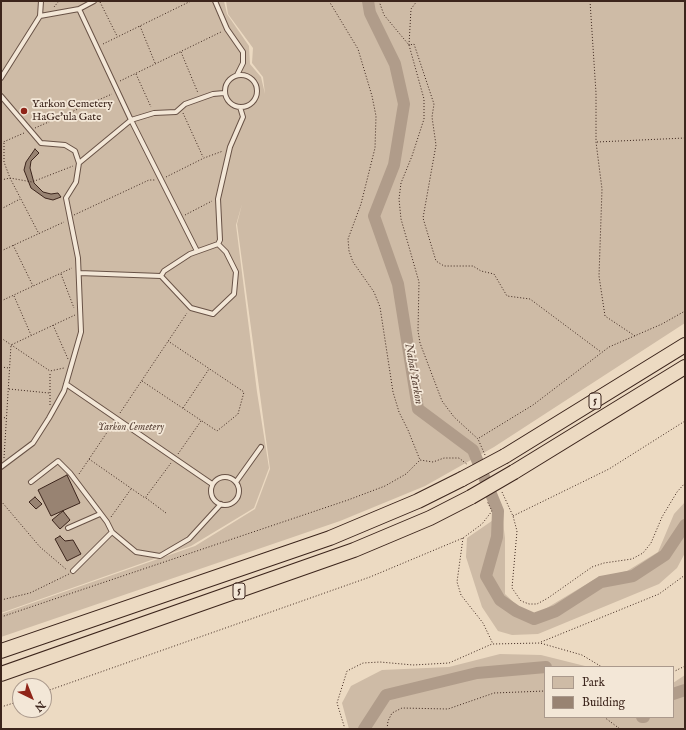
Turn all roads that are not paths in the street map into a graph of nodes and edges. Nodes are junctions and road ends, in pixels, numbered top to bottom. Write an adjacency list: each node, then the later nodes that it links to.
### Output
1 (41, 1): 5 (lane)
2 (94, 1): 4 (lane)
3 (215, 1): 6 (lane)
4 (79, 9): 5 (lane); 11 (lane)
5 (40, 16): 7 (lane)
6 (237, 74): 8 (lane); 10 (lane)
7 (1, 78)
8 (224, 93): 10 (lane); 11 (lane)
9 (1, 96): 12 (lane)
10 (240, 107): 13 (lane)
11 (131, 120): 12 (lane); 14 (lane)
12 (79, 163): 15 (lane)
13 (218, 244): 14 (lane); 16 (lane)
14 (197, 251): 16 (lane)
15 (79, 273): 16 (lane); 19 (lane)
16 (161, 276)
17 (685, 345): 30 (highway, 5, bridge)
18 (685, 368): 31 (highway, 5, bridge)
19 (66, 384): 21 (lane); 24 (lane)
20 (261, 447): 23 (lane)
21 (2, 466)
22 (31, 482): 26 (lane)
23 (236, 482): 24 (lane); 25 (lane)
24 (212, 484): 25 (lane)
25 (221, 504): 28 (lane)
26 (100, 514): 27 (lane); 28 (lane)
27 (68, 528)
28 (112, 532): 29 (lane)
29 (73, 571)
30 (1, 651)
31 (1, 674)

